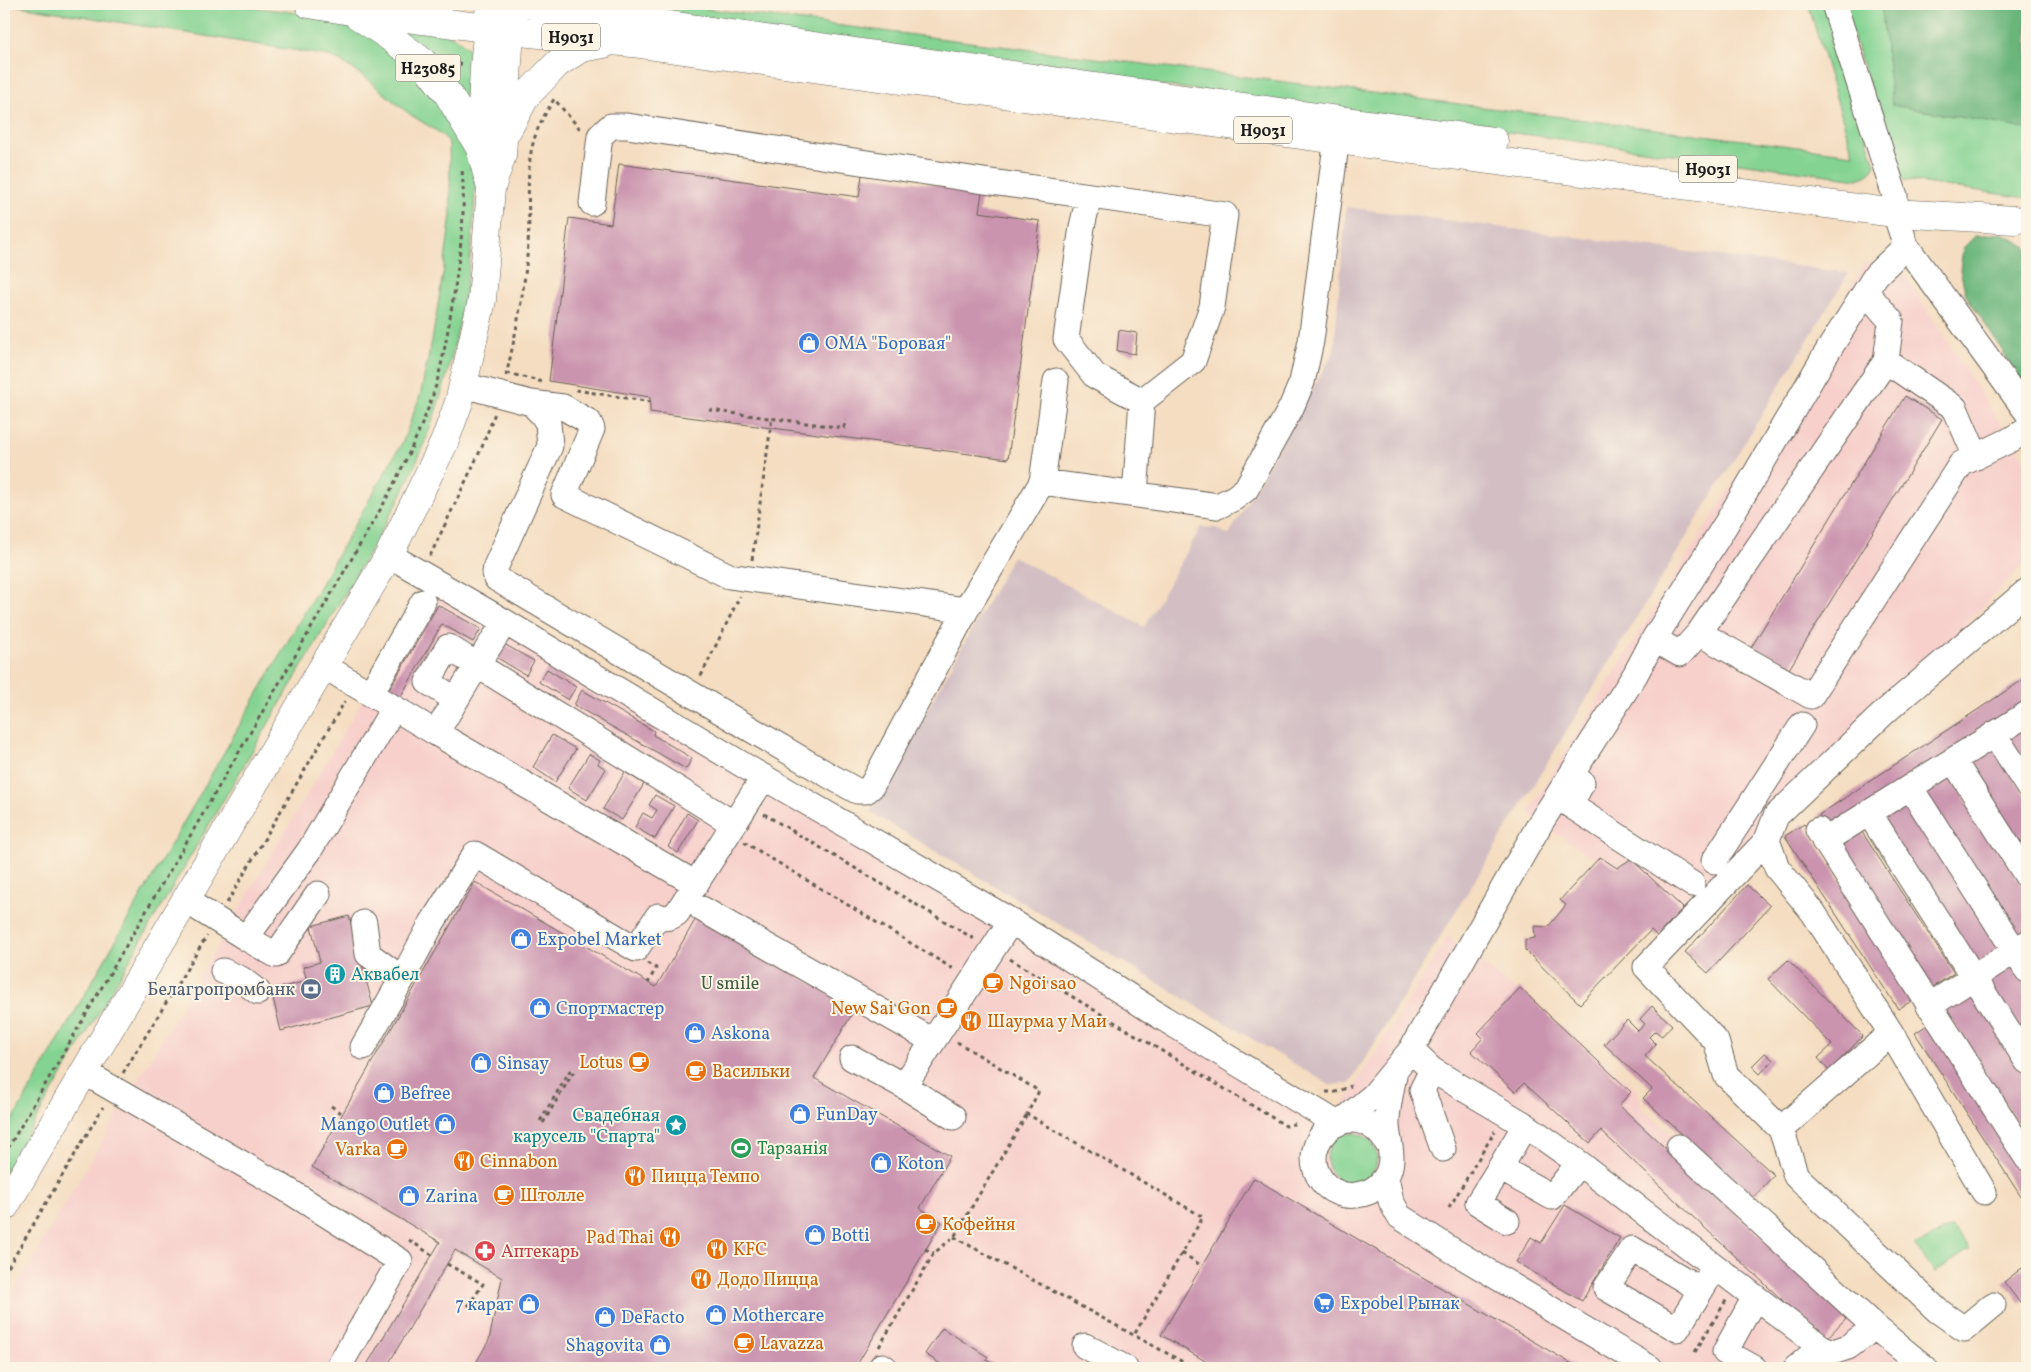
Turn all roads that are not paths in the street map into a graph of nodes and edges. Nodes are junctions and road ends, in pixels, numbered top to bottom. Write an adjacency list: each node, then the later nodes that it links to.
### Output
1 (309, 4): 6 (main road, Н9031)
2 (515, 4): 7 (main road)
3 (525, 4): 5 (main road, Н9031)
4 (1834, 4): 15 (street)
5 (598, 10): 9 (main road, Н9031)
6 (351, 11): 7 (main road, Н9031); 11 (main road, Н23085)
7 (496, 21): 8 (main road, Н9031); 10 (main road, Н23085); 11 (main road, Н23085)
8 (632, 43): 9 (main road, Н9031); 10 (main road, Н23085)
9 (1338, 130): 15 (main road, Н9031); 30 (street)
10 (504, 134): 12 (main road, Н23085)
11 (470, 155): 12 (main road, Н23085)
12 (491, 188): 21 (main road, Н23085)
13 (1089, 196): 14 (street); 22 (street); 22 (street)
14 (592, 203)
15 (1895, 205): 16 (main road, Н9031); 17 (street)
16 (2021, 221)
17 (1906, 246): 18 (street); 24 (street)
18 (1866, 292): 19 (street); 37 (street)
19 (1886, 361): 28 (street); 36 (street)
20 (1056, 381): 29 (street)
21 (463, 385): 23 (street); 31 (main road, Н23085)
22 (1142, 401): 30 (street)
23 (531, 403): 25 (street); 27 (street)
24 (2027, 412)
25 (583, 418): 27 (street); 34 (street)
26 (2027, 429): 28 (street)
27 (550, 446): 34 (street)
28 (1976, 457): 36 (street)
29 (1042, 482): 30 (street); 34 (street)
30 (1134, 494)
31 (389, 555): 35 (street); 39 (main road, Н23085)
32 (2027, 591): 54 (street)
33 (424, 602): 40 (street)
34 (966, 610)
35 (505, 622): 38 (street); 48 (street)
36 (1699, 633): 37 (street)
37 (1654, 639): 73 (street)
38 (477, 665): 41 (street); 41 (street); 53 (street)
39 (324, 666): 40 (street); 60 (main road, Н23085)
40 (371, 694): 42 (street)
41 (456, 700): 45 (street)
42 (393, 709): 45 (street); 64 (street)
43 (2027, 714): 46 (street)
44 (1802, 725): 55 (street)
45 (436, 733): 57 (street)
46 (1994, 734): 47 (street); 50 (street)
47 (1953, 760): 51 (street); 56 (street)
48 (764, 777): 53 (street); 62 (street)
49 (1582, 783): 58 (street)
50 (2027, 786)
51 (1910, 787): 52 (street); 65 (street)
52 (1868, 814): 66 (street); 69 (street)
53 (736, 820): 57 (street)
54 (1767, 840): 70 (street); 83 (street)
55 (1714, 861)
56 (2027, 876)
57 (696, 884): 67 (street)
58 (1692, 884)
59 (318, 894): 64 (street)
60 (185, 900): 64 (street); 78 (main road, Н23085)
61 (702, 909): 71 (street)
62 (1011, 921): 71 (street); 82 (street)
63 (364, 923): 67 (street)
64 (252, 942): 68 (street)
65 (2023, 955): 66 (street)
66 (1974, 977): 69 (street); 75 (street)
67 (402, 979): 72 (street)
68 (240, 980)
69 (1930, 1006): 87 (street)
70 (1891, 1033): 83 (street); 91 (street)
71 (933, 1041): 79 (street)
72 (363, 1047)
73 (1411, 1050): 76 (street); 77 (street)
74 (852, 1058): 79 (street)
75 (2027, 1061)
76 (1395, 1070): 82 (street); 84 (street)
77 (1432, 1070): 81 (street); 86 (street)
78 (84, 1072): 92 (main road, Н23085); 101 (street)
79 (904, 1086): 80 (street)
80 (953, 1117)
81 (1515, 1119): 88 (street); 89 (street)
82 (1340, 1122): 84 (street); 90 (street)
83 (1781, 1129): 97 (street)
84 (1388, 1144): 90 (street)
85 (1679, 1147): 98 (street)
86 (1443, 1150)
87 (2027, 1158)
88 (1579, 1162): 89 (street); 94 (street)
89 (1500, 1168): 93 (street)
90 (1386, 1178): 103 (street)
91 (1984, 1192)
92 (4, 1208)
93 (1508, 1221)
94 (1715, 1267): 95 (street); 96 (street)
95 (1700, 1289)
96 (1745, 1290): 100 (street); 104 (street)
97 (1993, 1304)
98 (1875, 1327): 100 (street); 106 (street)
99 (1085, 1346): 102 (street)
100 (1821, 1347): 105 (street)
101 (338, 1368)
102 (1125, 1368)
103 (1650, 1368)
104 (1754, 1368)
105 (1796, 1368)
106 (1925, 1368)

